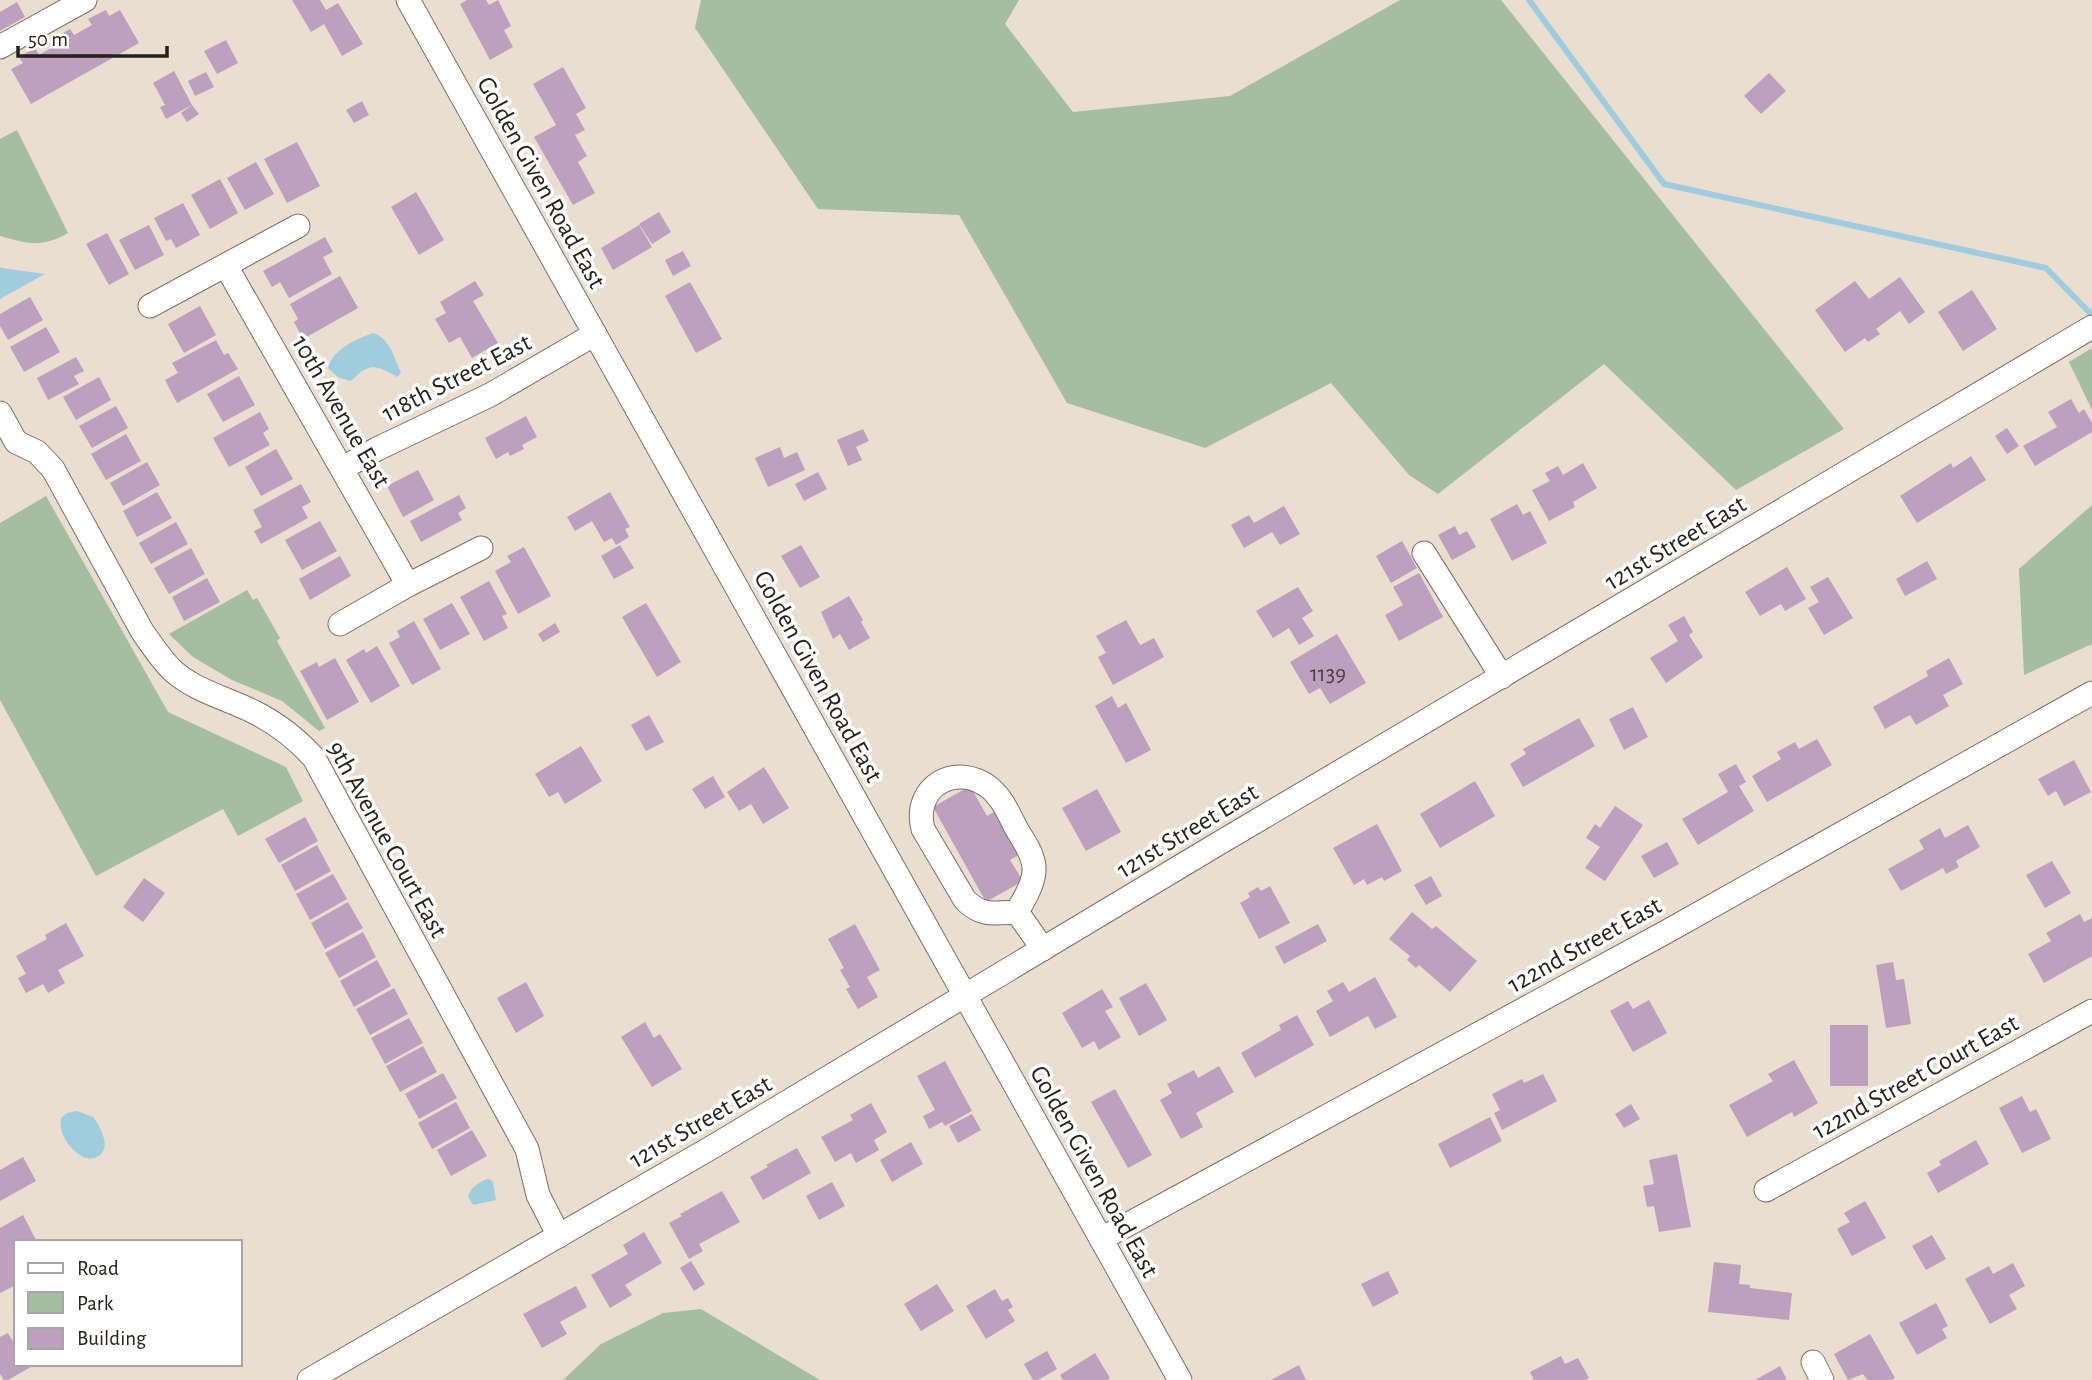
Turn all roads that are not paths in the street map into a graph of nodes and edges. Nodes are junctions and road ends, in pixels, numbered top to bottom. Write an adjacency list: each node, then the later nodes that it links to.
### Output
1 (85, 0): 3 (street)
2 (408, 0): 8 (street, Golden Given Road East)
3 (0, 47)
4 (298, 226): 5 (street)
5 (226, 266): 6 (street); 10 (street, 10th Avenue East)
6 (150, 306)
7 (2092, 327): 15 (street, 121st Street East)
8 (594, 334): 10 (street, 118th Street East); 19 (street, Golden Given Road East)
9 (0, 413): 22 (street, 9th Avenue Court East)
10 (343, 468): 13 (street, 10th Avenue East)
11 (481, 548): 13 (street)
12 (1424, 553): 15 (street)
13 (408, 585): 14 (street)
14 (340, 624)
15 (1502, 677): 18 (street, 121st Street East)
16 (2092, 693): 23 (street, 122nd Street East)
17 (1017, 912): 17 (street); 18 (street)
18 (1043, 949): 19 (street, 121st Street East)
19 (966, 996): 22 (street, 121st Street East); 23 (street, Golden Given Road East)
20 (2092, 1011): 21 (street, 122nd Street Court East)
21 (1766, 1190)
22 (558, 1236): 24 (street, 121st Street East)
23 (1101, 1239): 25 (street, Golden Given Road East)
24 (309, 1380)
25 (1180, 1380)

